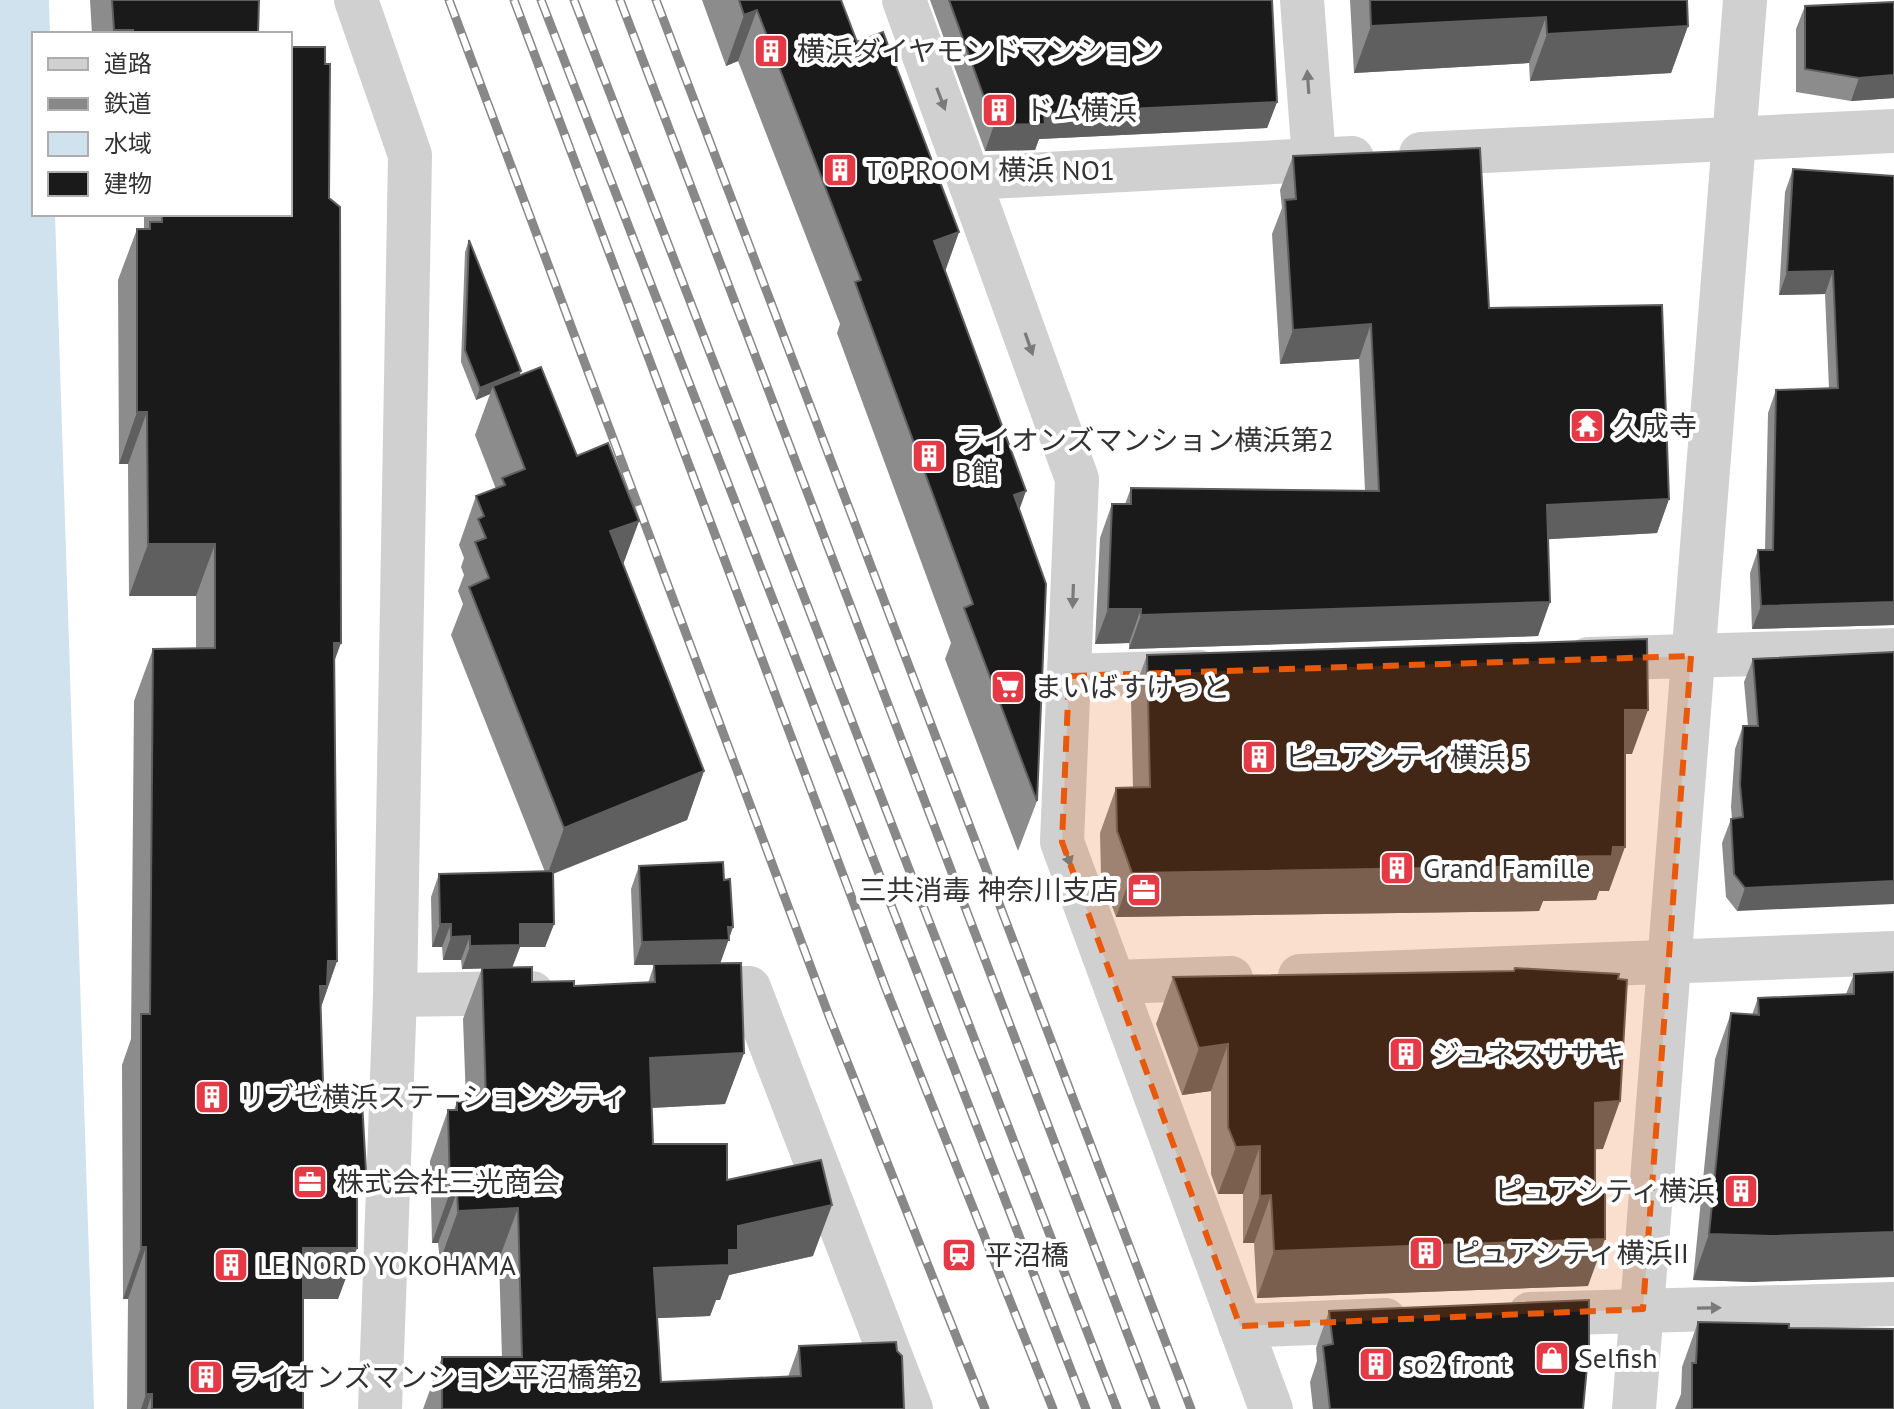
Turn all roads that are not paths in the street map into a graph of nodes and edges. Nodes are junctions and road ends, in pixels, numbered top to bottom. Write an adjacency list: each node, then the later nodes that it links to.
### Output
1 (356, 0): 19 (street)
2 (904, 0): 8 (street, one-way to 8)
3 (1302, 0): 7 (street, one-way to 3)
4 (1745, 0): 6 (street)
5 (1894, 131): 6 (street)
6 (1735, 139): 7 (street); 10 (street)
7 (1314, 159): 8 (street)
8 (971, 178): 13 (street, one-way to 13)
9 (1894, 650): 10 (street)
10 (1691, 656): 11 (street); 15 (street)
11 (1548, 660)
12 (1245, 670): 13 (street)
13 (1069, 676): 16 (street, one-way to 16)
14 (1894, 953): 15 (street)
15 (1668, 963): 16 (street); 21 (street)
16 (1114, 982): 24 (street)
17 (641, 990): 26 (street)
18 (580, 992): 19 (street)
19 (395, 995): 25 (street)
20 (1894, 1304): 21 (street, one-way to 20)
21 (1643, 1309): 22 (street); 28 (street)
22 (1488, 1316)
23 (1426, 1318): 24 (street)
24 (1240, 1326): 27 (street)
25 (380, 1409)
26 (911, 1409)
27 (1271, 1409)
28 (1634, 1409)

